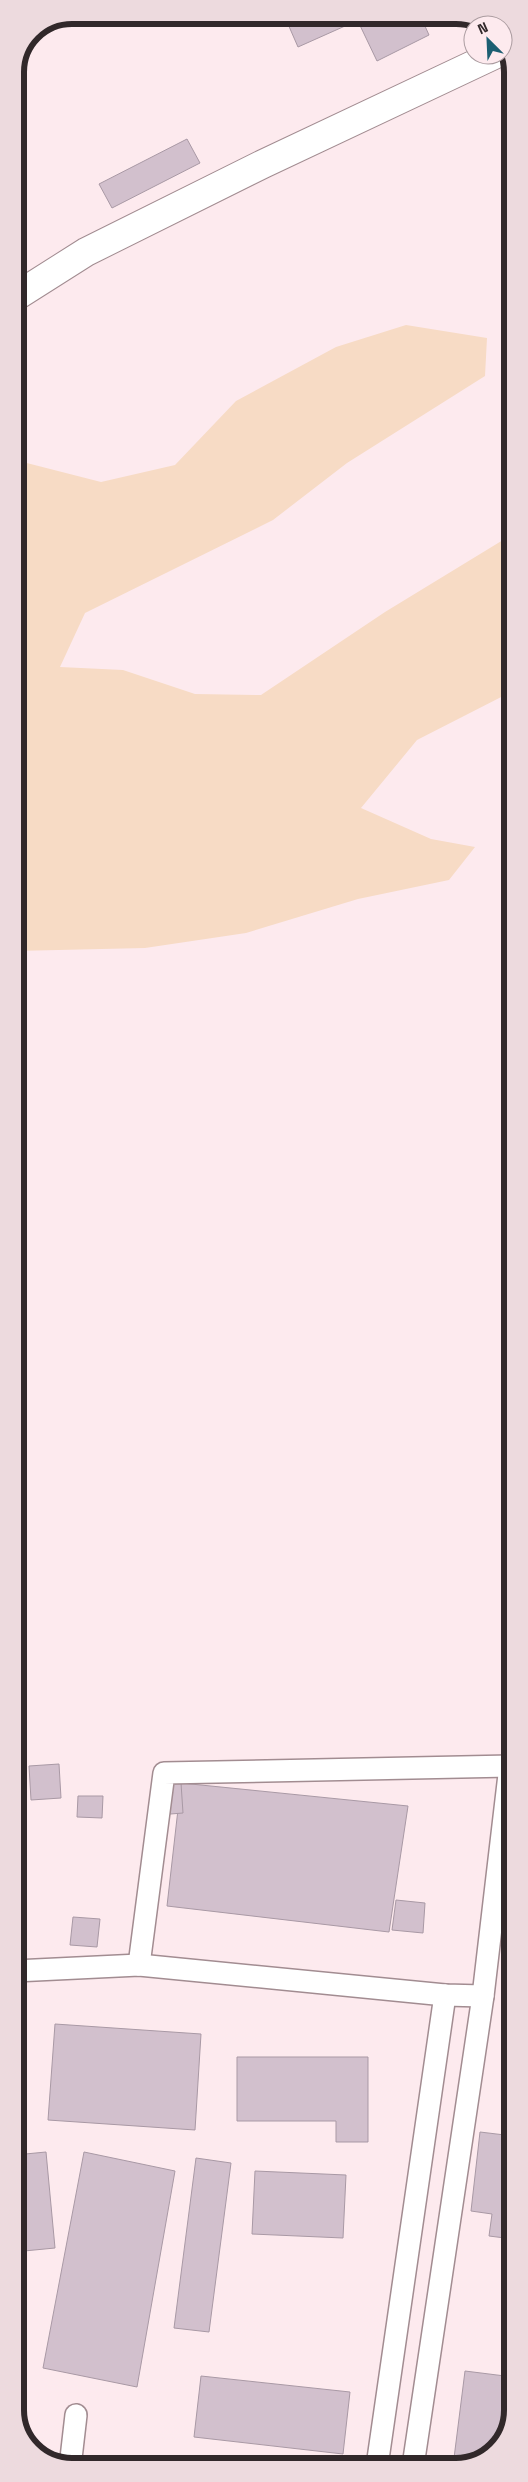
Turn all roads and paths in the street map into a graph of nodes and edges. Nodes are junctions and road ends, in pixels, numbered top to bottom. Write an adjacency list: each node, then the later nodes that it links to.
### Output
1 (473, 65): 2 (street)
2 (24, 291)
3 (504, 1766): 5 (lane)
4 (504, 1824): 8 (lane)
5 (139, 1965): 6 (lane); 7 (lane)
6 (24, 1971)
7 (446, 1995): 8 (lane); 11 (lane)
8 (483, 1996): 12 (lane)
9 (76, 2415): 10 (lane)
10 (71, 2458)
11 (378, 2458)
12 (414, 2458)

